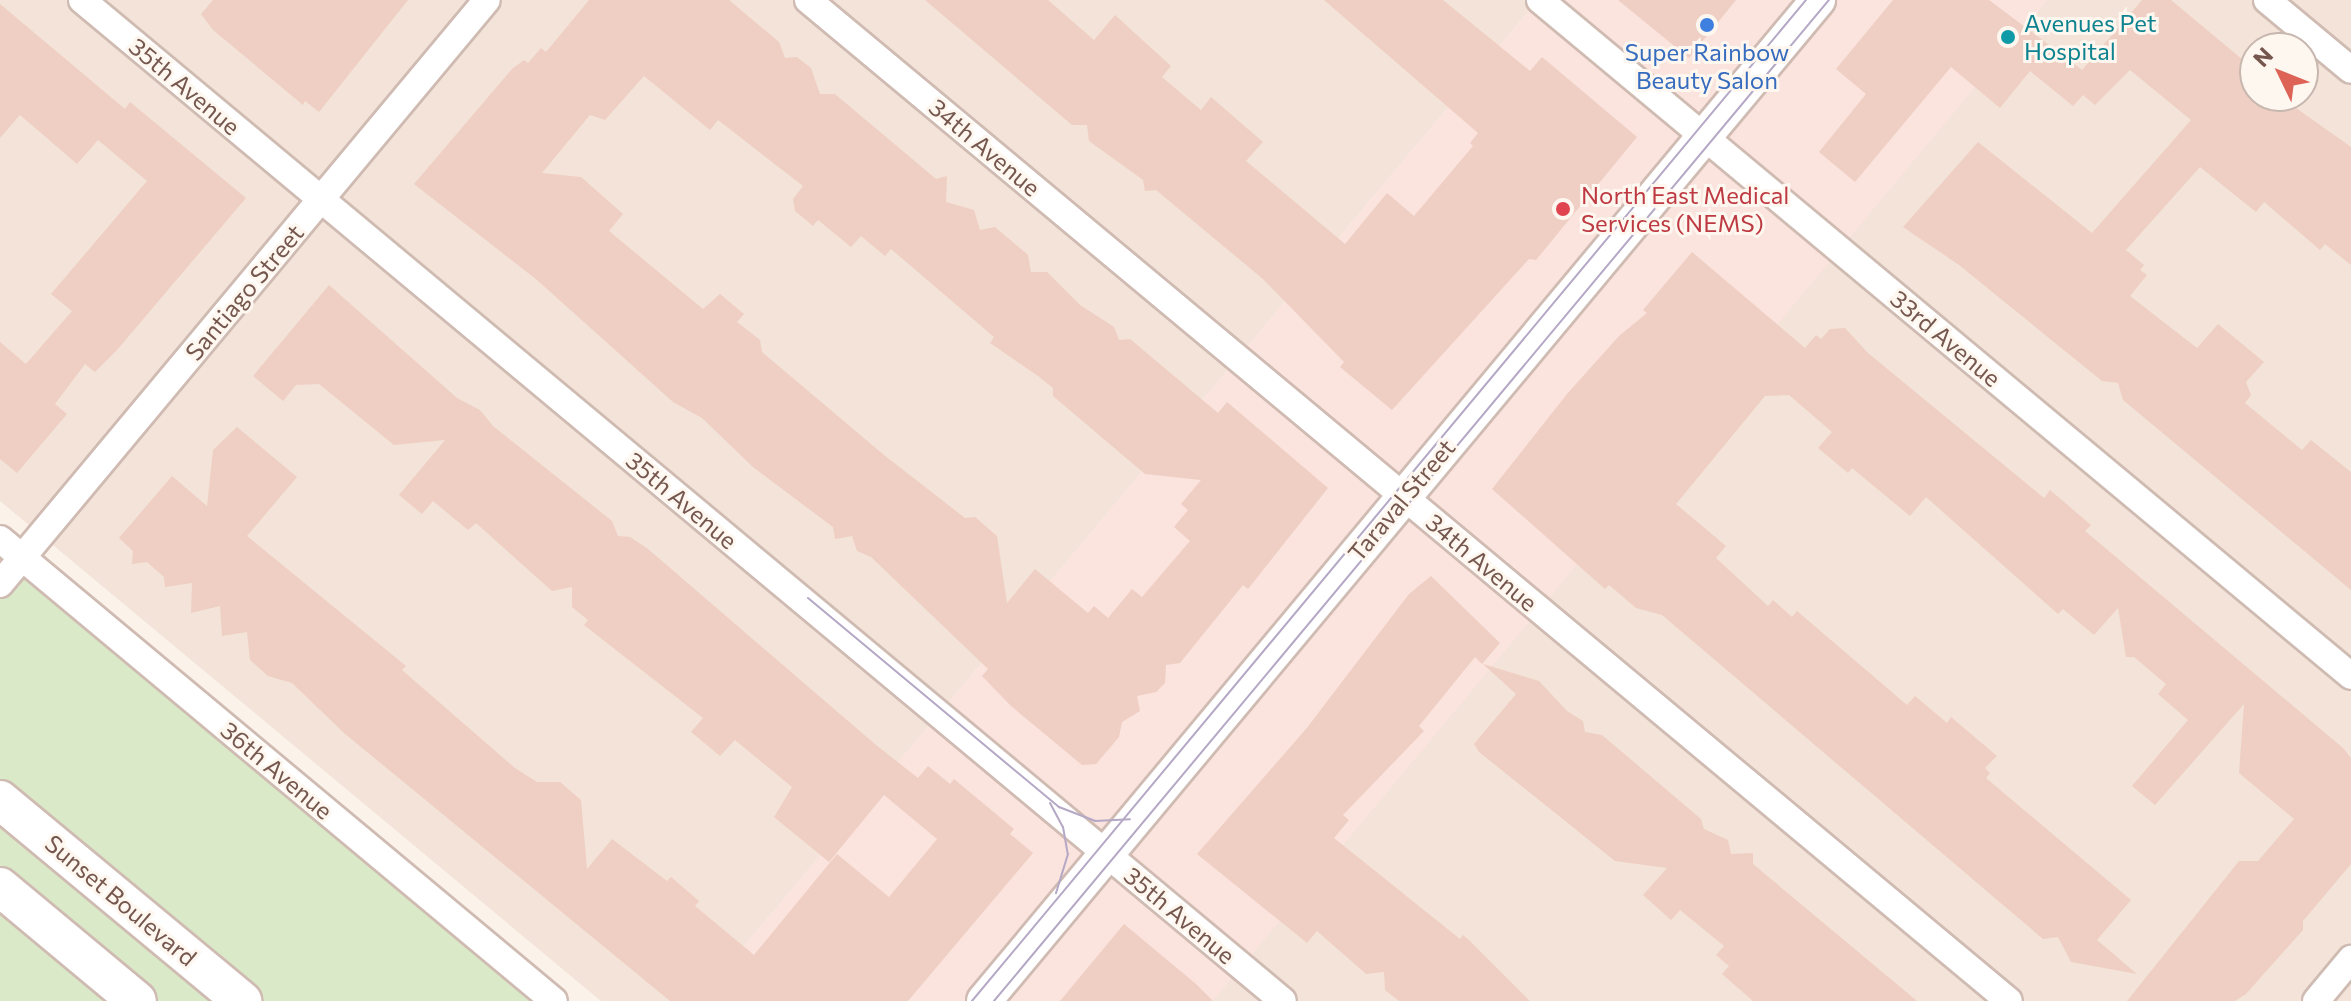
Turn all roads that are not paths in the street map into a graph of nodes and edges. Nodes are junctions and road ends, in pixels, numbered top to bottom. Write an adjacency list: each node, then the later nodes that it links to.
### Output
1 (82, 0): 9 (street, 35th Avenue)
2 (487, 0): 9 (street, Santiago Street)
3 (808, 0): 10 (street, 34th Avenue)
4 (1540, 0): 8 (street, 33rd Avenue)
5 (1818, 0): 8 (street, Taraval Street)
6 (2267, 0): 7 (street)
7 (2351, 70)
8 (1704, 136): 10 (street, Taraval Street); 14 (street, 33rd Avenue)
9 (321, 199): 12 (street, Santiago Street); 16 (street, 35th Avenue)
10 (1404, 497): 16 (street, Taraval Street); 24 (street, 34th Avenue)
11 (0, 539): 12 (street, 36th Avenue)
12 (22, 557): 13 (street, Santiago Street); 21 (street, 36th Avenue)
13 (0, 584)
14 (2351, 676)
15 (0, 800): 20 (main road, Sunset Boulevard)
16 (1106, 854): 22 (street, Taraval Street); 23 (street, 35th Avenue)
17 (0, 887): 19 (main road)
18 (2351, 959): 25 (street)
19 (137, 1001)
20 (242, 1001)
21 (554, 1001)
22 (984, 1001)
23 (1283, 1001)
24 (2009, 1001)
25 (2316, 1001)

